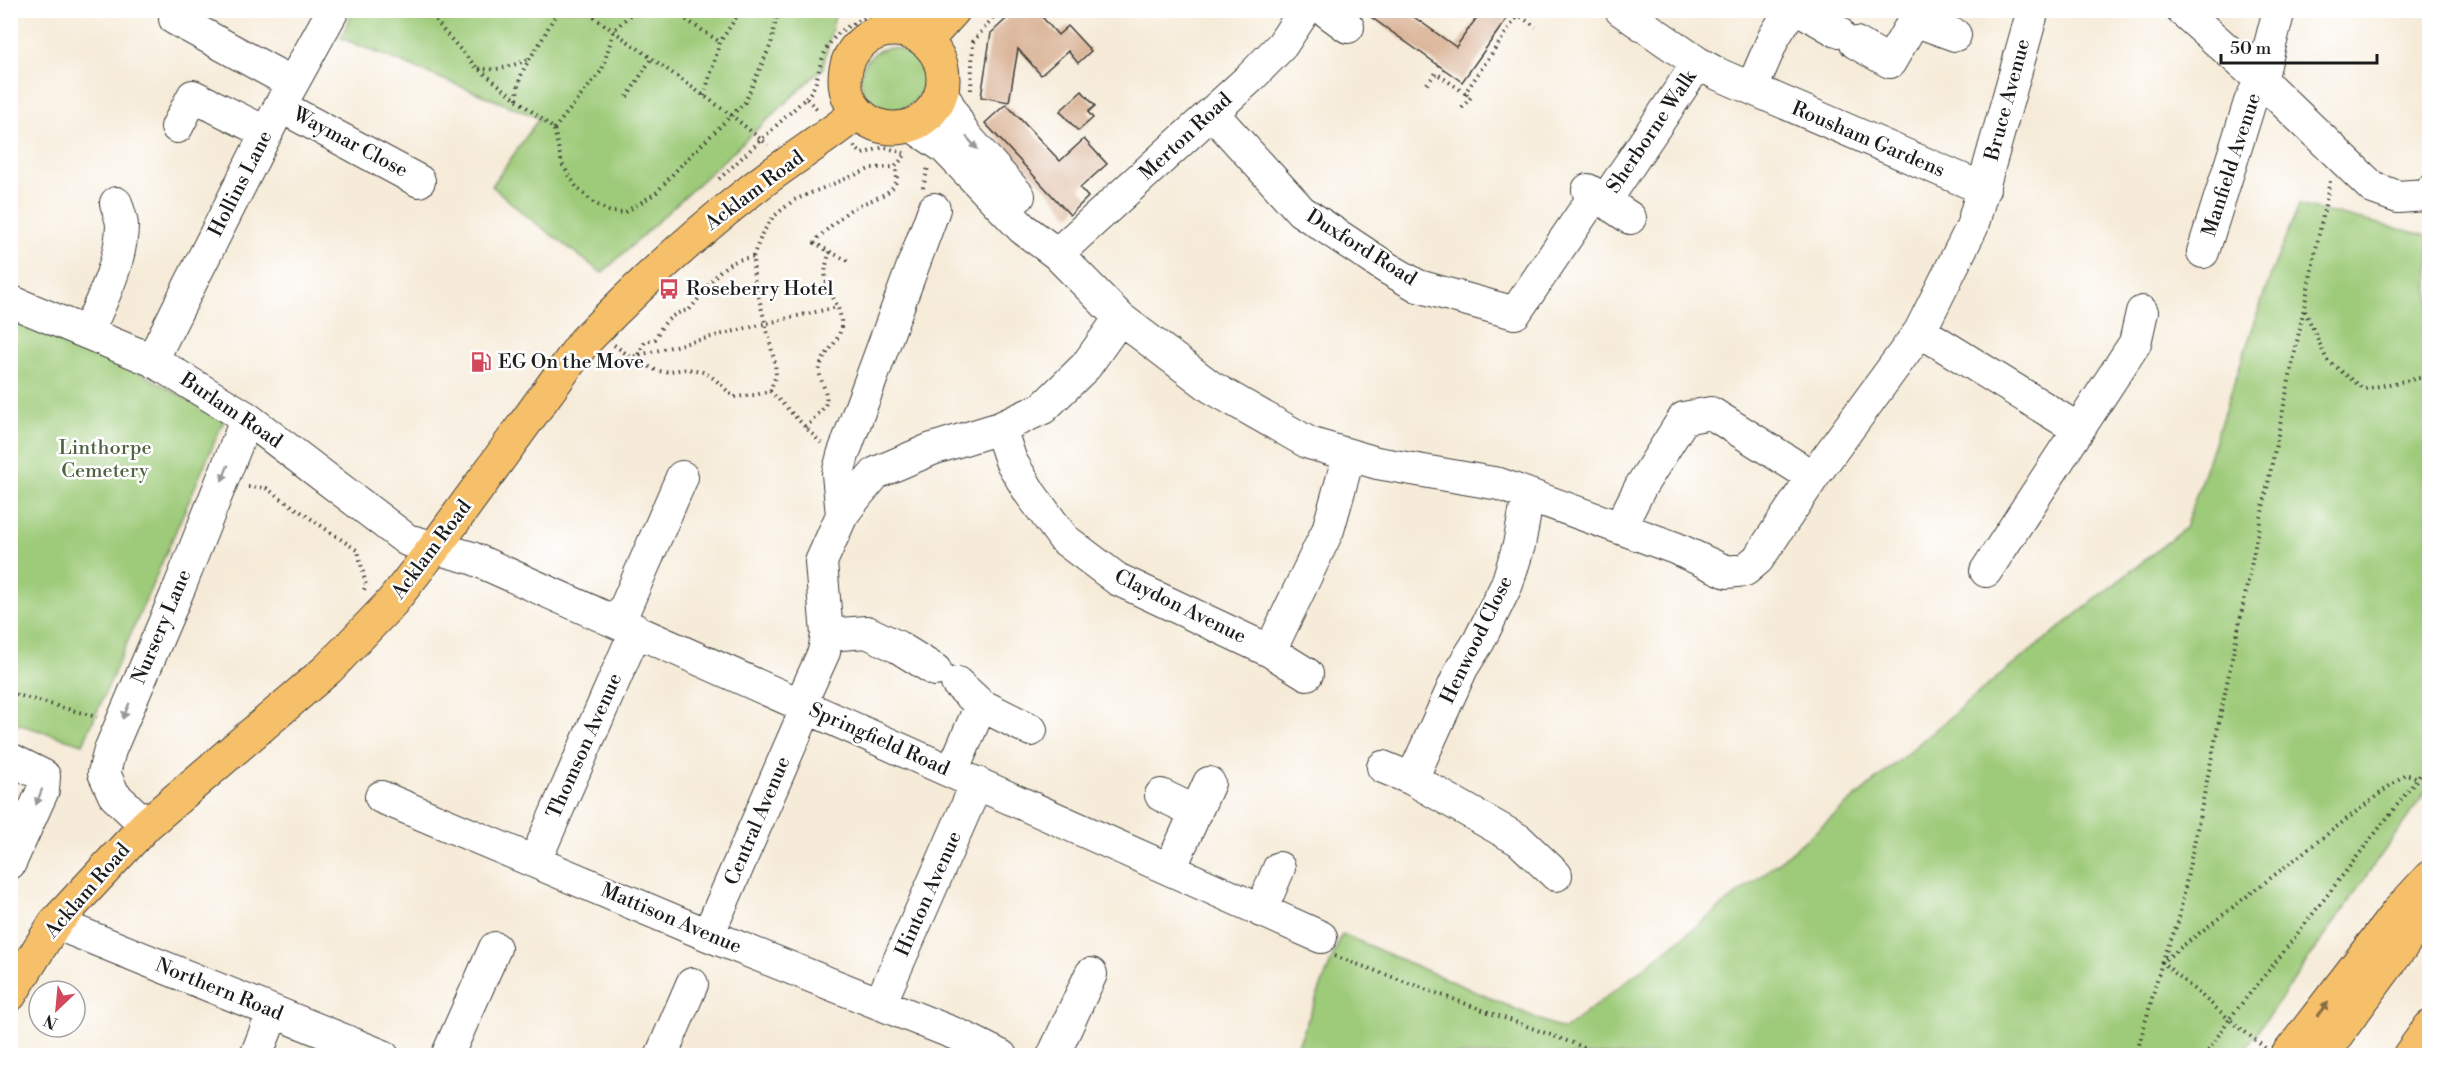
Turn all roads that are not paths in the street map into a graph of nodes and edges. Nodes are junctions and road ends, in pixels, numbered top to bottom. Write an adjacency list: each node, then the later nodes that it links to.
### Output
1 (333, 10): 18 (street, Hollins Lane)
2 (954, 10): 13 (main road)
3 (1305, 10): 20 (street, Merton Road)
4 (1621, 10): 14 (street, Rousham Gardens)
5 (1791, 10): 16 (street)
6 (1801, 10): 10 (street)
7 (2033, 10): 24 (street, Bruce Avenue)
8 (2181, 10): 15 (street)
9 (2279, 10): 15 (street, Manfield Avenue)
10 (1917, 15): 12 (street)
11 (175, 19): 18 (street)
12 (1955, 35)
13 (926, 41): 17 (main road); 19 (main road)
14 (1698, 63): 16 (street, Rousham Gardens); 26 (street, Sherborne Walk)
15 (2261, 80): 25 (street); 29 (street, Manfield Avenue)
16 (1752, 88): 24 (street, Rousham Gardens)
17 (942, 93): 22 (main road); 30 (street, one-way to 30)
18 (280, 107): 21 (street); 23 (street, Waymar Close); 36 (street, Hollins Lane)
19 (858, 112): 22 (main road); 46 (main road, Acklam Road)
20 (1212, 113): 26 (street, Duxford Road); 30 (street, Merton Road)
21 (177, 127)
22 (912, 140): 30 (street)
23 (419, 181)
24 (1984, 189): 34 (street, Bruce Avenue)
25 (2430, 191)
26 (1602, 200)
27 (116, 203): 35 (street)
28 (934, 209): 44 (street)
29 (2203, 252)
30 (1057, 254): 33 (street, Bruce Avenue)
31 (10, 301): 35 (street, Burlam Road)
32 (2142, 312): 39 (street)
33 (1120, 318): 38 (street); 40 (street, Bruce Avenue)
34 (1920, 331): 39 (street); 42 (street, Bruce Avenue)
35 (87, 333): 36 (street, Burlam Road)
36 (152, 360): 37 (street, Burlam Road)
37 (247, 418): 46 (street, Burlam Road); 63 (street, Nursery Lane, one-way to 63)
38 (1000, 428): 44 (street); 50 (street, Claydon Avenue)
39 (2078, 429): 47 (street)
40 (1349, 455): 43 (street, Bruce Avenue); 50 (street, Claydon Avenue)
41 (682, 477): 48 (street, Thomson Avenue)
42 (1813, 477): 45 (street, Bruce Avenue); 45 (street)
43 (1528, 496): 45 (street, Bruce Avenue); 58 (street, Henwood Close)
44 (842, 515): 49 (street)
45 (1620, 527)
46 (435, 547): 48 (street, Springfield Road); 63 (main road, Acklam Road)
47 (1986, 571)
48 (628, 626): 53 (street, Springfield Road); 64 (street, Thomson Avenue)
49 (826, 627): 52 (street); 53 (street, Central Avenue)
50 (1270, 651): 51 (street, Claydon Avenue)
51 (1307, 674)
52 (981, 705): 54 (street); 57 (street, Hinton Avenue)
53 (803, 706): 57 (street, Springfield Road); 73 (street, Central Avenue)
54 (1031, 730)
55 (10, 759): 65 (street, one-way to 65)
56 (1383, 767): 58 (street)
57 (964, 778): 67 (street, Springfield Road); 79 (street, Hinton Avenue)
58 (1412, 779): 68 (street)
59 (1209, 783): 62 (street)
60 (1161, 795): 62 (street)
61 (381, 797): 64 (street, Mattison Avenue)
62 (1196, 812): 67 (street)
63 (146, 825): 72 (main road, Acklam Road)
64 (534, 861): 73 (street, Mattison Avenue)
65 (10, 863)
66 (1278, 868): 71 (street)
67 (1170, 869): 71 (street, Springfield Road)
68 (1556, 875)
69 (2430, 877): 82 (main road, one-way to 69)
70 (2430, 904): 89 (main road)
71 (1262, 911): 74 (street, Springfield Road)
72 (55, 923): 77 (main road, Acklam Road); 80 (street, Northern Road)
73 (708, 935): 79 (street, Mattison Avenue)
74 (1321, 937)
75 (495, 948): 85 (street)
76 (1091, 974): 88 (street)
77 (15, 978)
78 (692, 984): 86 (street)
79 (880, 1004): 87 (street, Mattison Avenue)
80 (273, 1012): 83 (street); 84 (street, Northern Road)
81 (2430, 1027): 90 (main road)
82 (2277, 1053)
83 (256, 1056)
84 (383, 1056)
85 (447, 1056)
86 (662, 1056)
87 (1001, 1056)
88 (1053, 1056)
89 (2321, 1056)
90 (2409, 1056)

